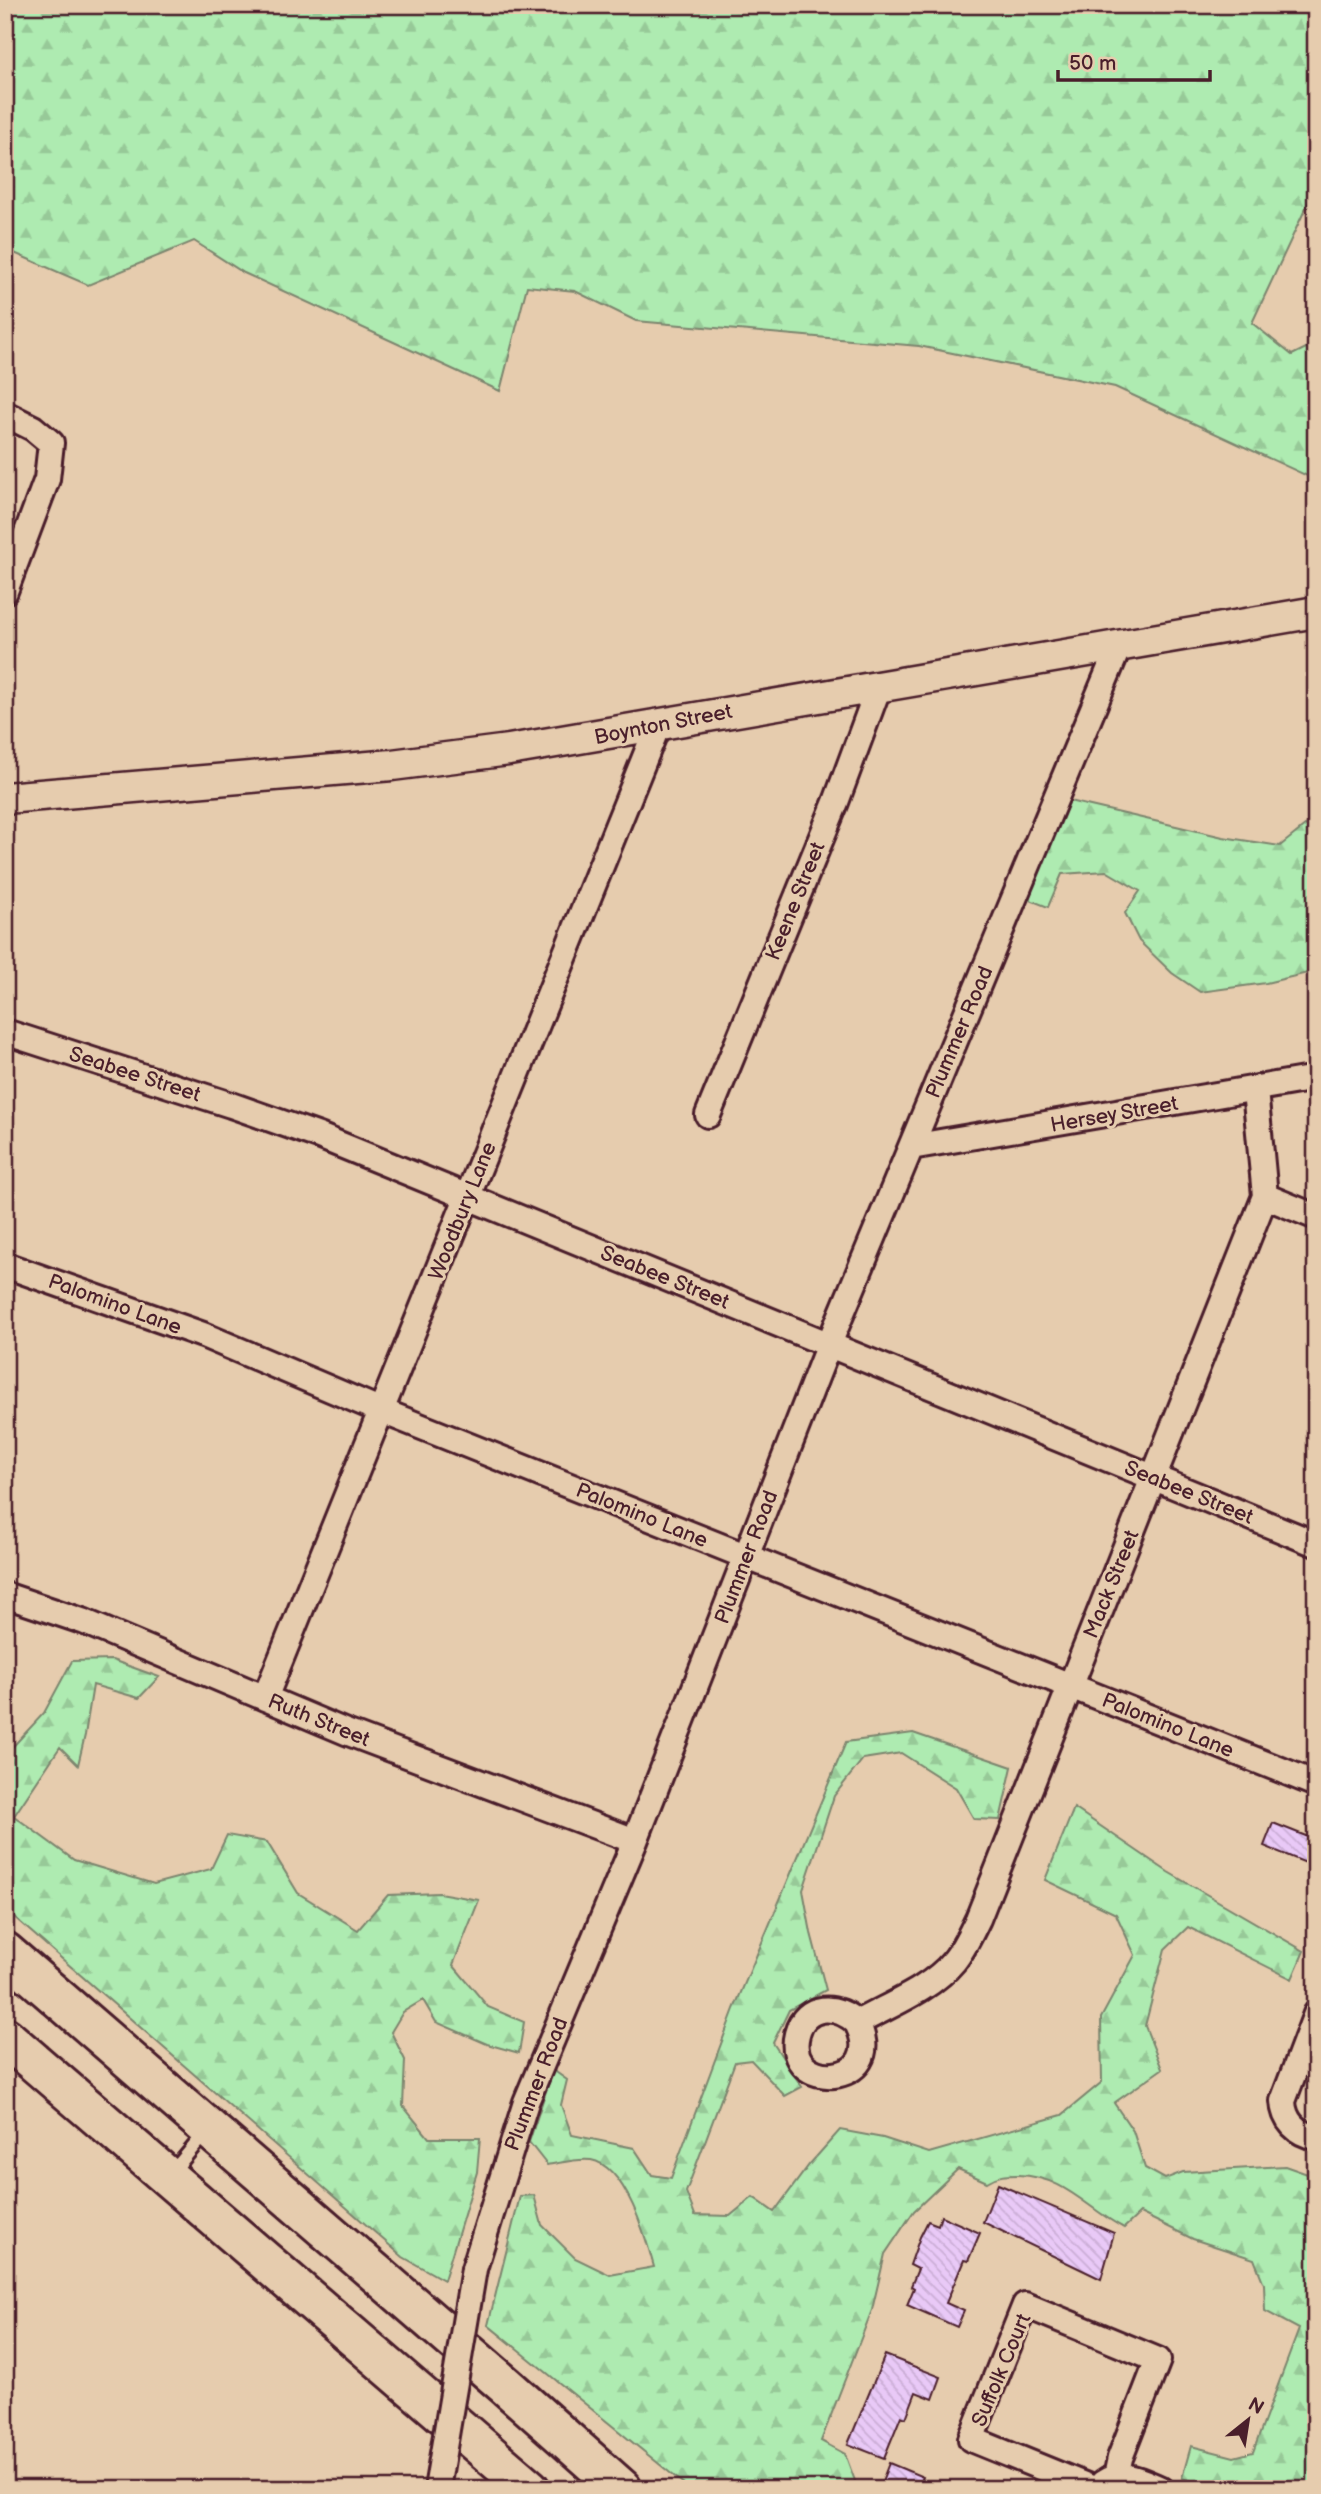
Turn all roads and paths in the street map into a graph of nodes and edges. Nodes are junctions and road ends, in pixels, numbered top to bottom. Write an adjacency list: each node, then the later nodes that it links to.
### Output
1 (5, 414): 2 (street)
2 (5, 591)
3 (1316, 612): 4 (street, Boynton Street)
4 (1119, 646): 5 (street, Boynton Street); 12 (street, Plummer Road)
5 (879, 686): 6 (street, Boynton Street); 11 (street, Keene Street)
6 (658, 725): 7 (street, Boynton Street); 13 (street, Woodbury Lane)
7 (5, 798)
8 (5, 1032): 13 (street, Seabee Street)
9 (1316, 1078): 10 (street, Hersey Street)
10 (1255, 1090): 12 (street, Hersey Street); 14 (street, Mack Street)
11 (708, 1115)
12 (911, 1147): 17 (street, Plummer Road)
13 (468, 1196): 17 (street, Seabee Street); 18 (street, Woodbury Lane)
14 (1265, 1196): 15 (street); 19 (street, Mack Street)
15 (1316, 1217)
16 (5, 1265): 18 (street, Palomino Lane)
17 (829, 1344): 19 (street, Seabee Street); 21 (street, Plummer Road)
18 (382, 1411): 21 (street, Palomino Lane); 24 (street, Woodbury Lane)
19 (1153, 1477): 20 (street, Seabee Street); 23 (street, Mack Street)
20 (1316, 1544)
21 (746, 1557): 23 (street, Palomino Lane); 26 (street, Plummer Road)
22 (5, 1595): 24 (street, Ruth Street)
23 (1070, 1686): 25 (street, Palomino Lane); 29 (street, Mack Street)
24 (265, 1698): 26 (street, Ruth Street)
25 (1316, 1784)
26 (635, 1841): 36 (street, Plummer Road, bridge)
27 (5, 1952): 32 (highway)
28 (1316, 2014): 31 (street)
29 (858, 2023)
30 (5, 2037): 34 (highway)
31 (1307, 2061): 33 (street)
32 (209, 2128): 34 (lane); 38 (highway)
33 (1316, 2137)
34 (168, 2178): 37 (highway)
35 (1103, 2485): 35 (street, Suffolk Court); 39 (street)
36 (437, 2489)
37 (530, 2489)
38 (622, 2489)
39 (1161, 2489)

